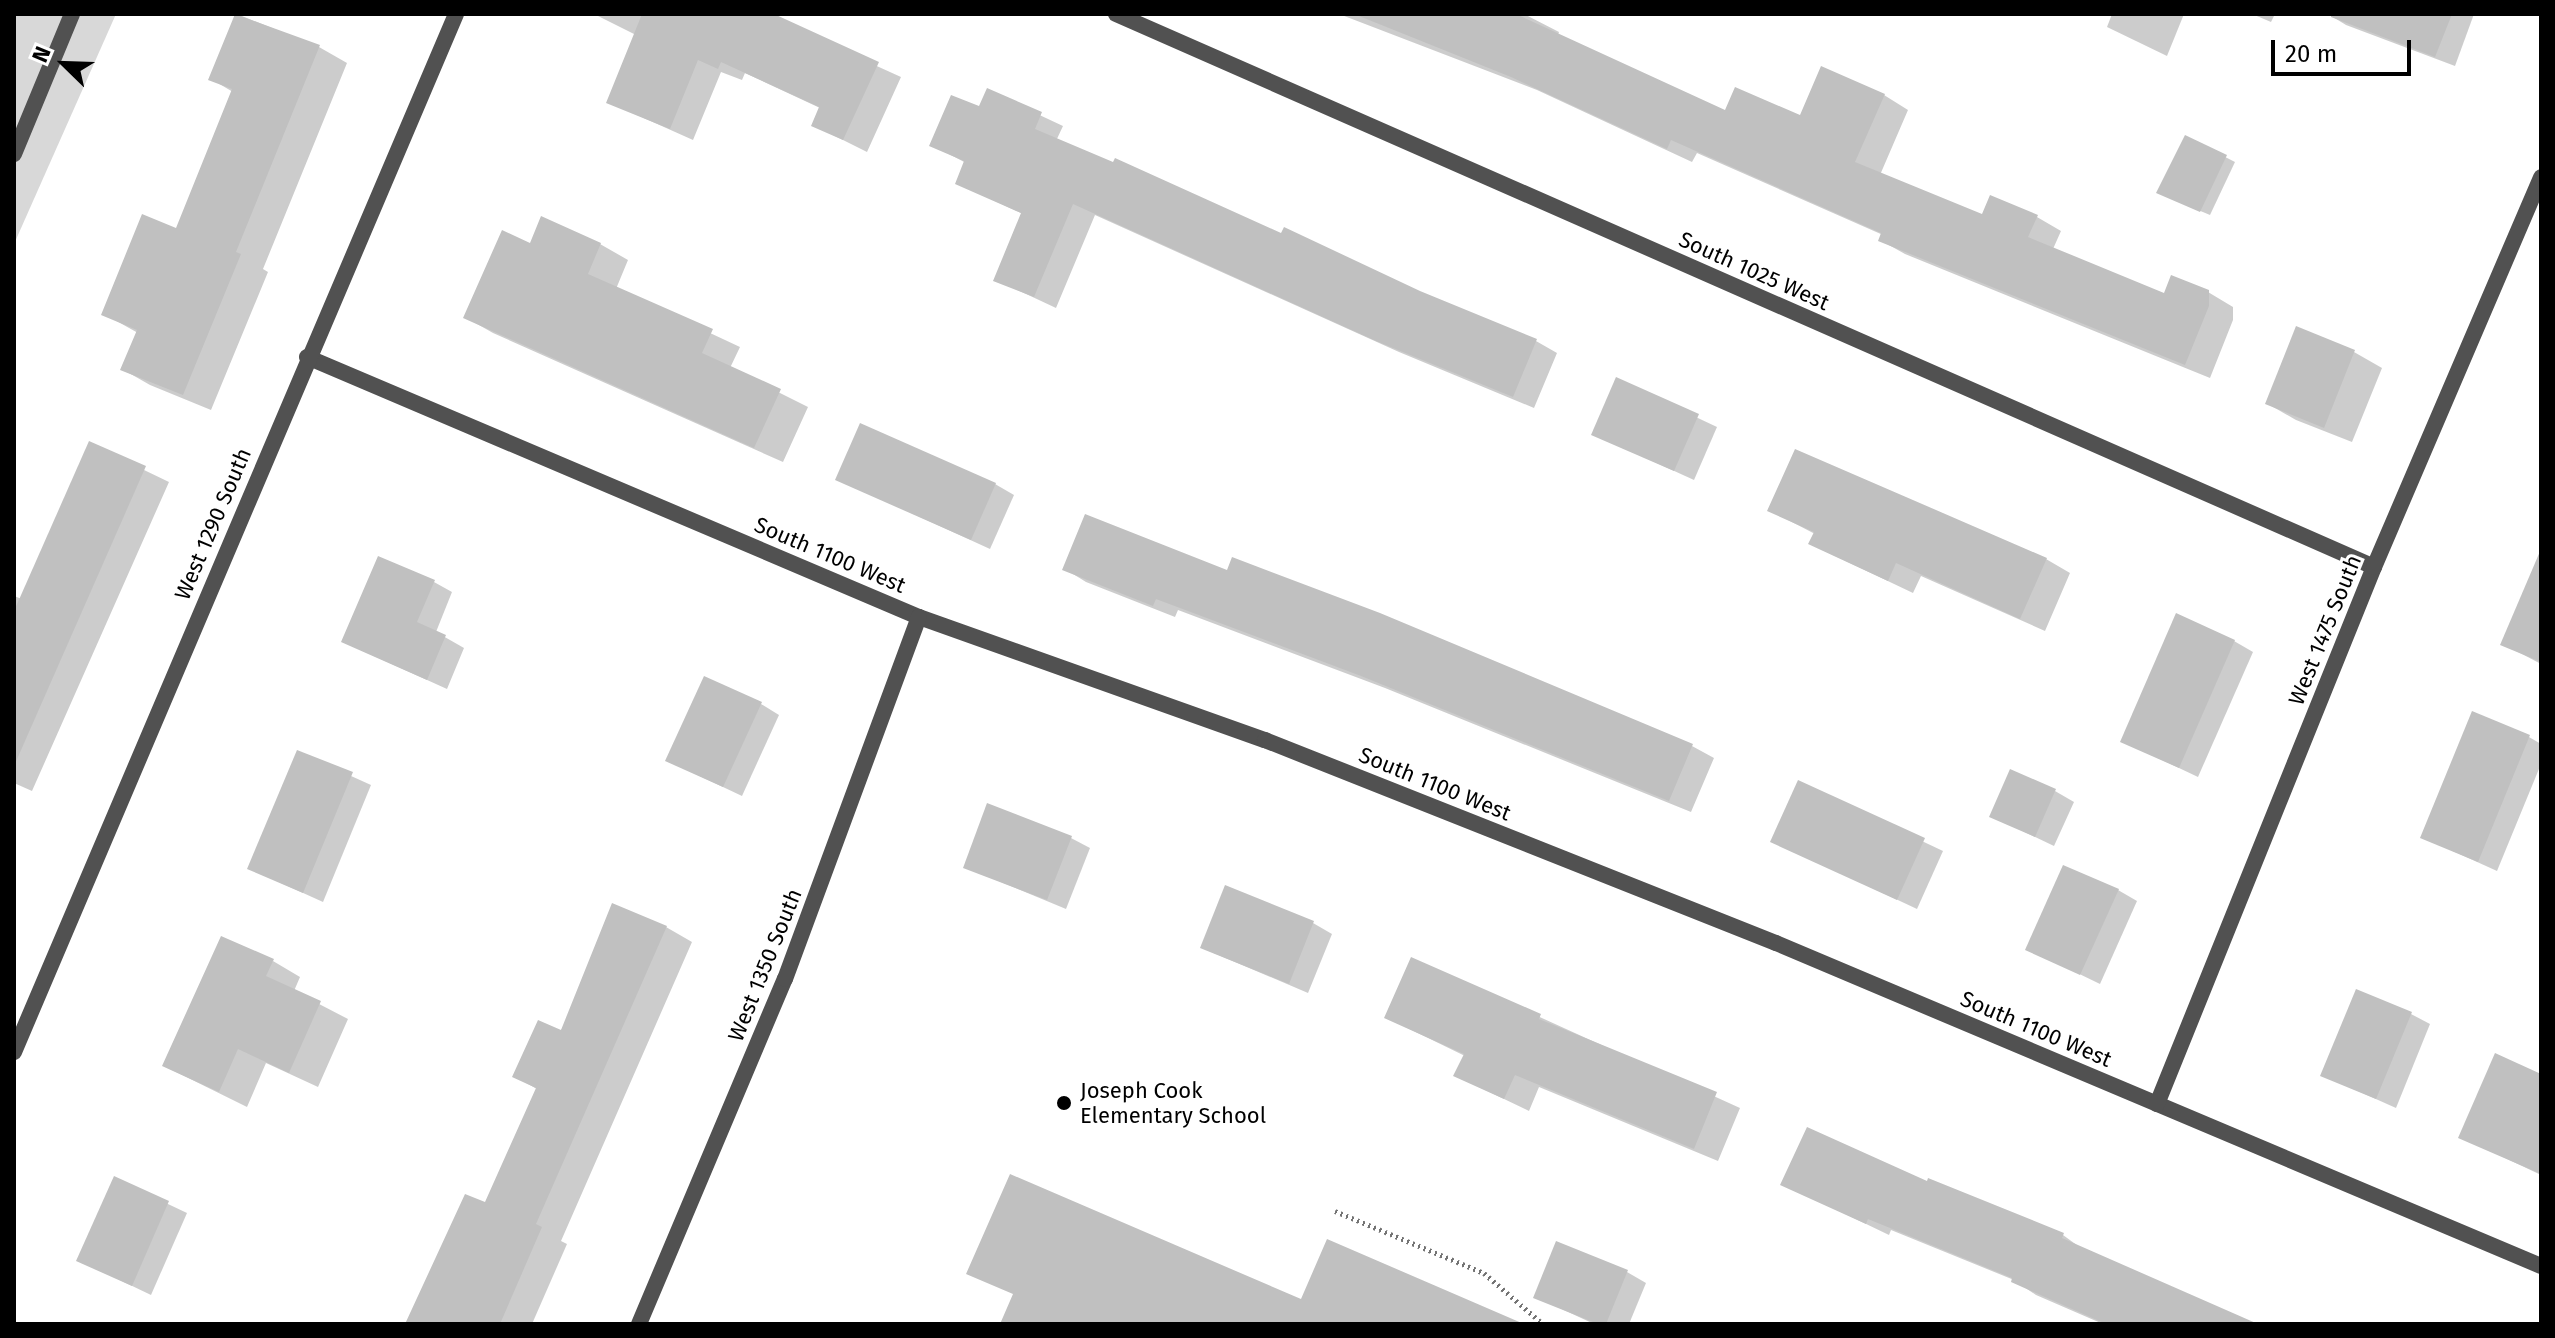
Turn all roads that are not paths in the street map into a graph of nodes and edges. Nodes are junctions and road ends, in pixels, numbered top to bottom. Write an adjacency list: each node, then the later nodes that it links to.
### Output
1 (72, 14): 4 (street)
2 (456, 14): 6 (street, West 1290 South)
3 (1116, 14): 7 (street, South 1025 West)
4 (14, 154)
5 (2541, 177): 7 (street, West 1475 South)
6 (307, 357): 8 (street, South 1100 West); 9 (street, West 1290 South)
7 (2374, 567): 10 (street, West 1475 South)
8 (919, 617): 10 (street, South 1100 West); 12 (street, West 1350 South)
9 (14, 1052)
10 (2157, 1104): 11 (street, South 1100 West)
11 (2541, 1266)
12 (639, 1324)

